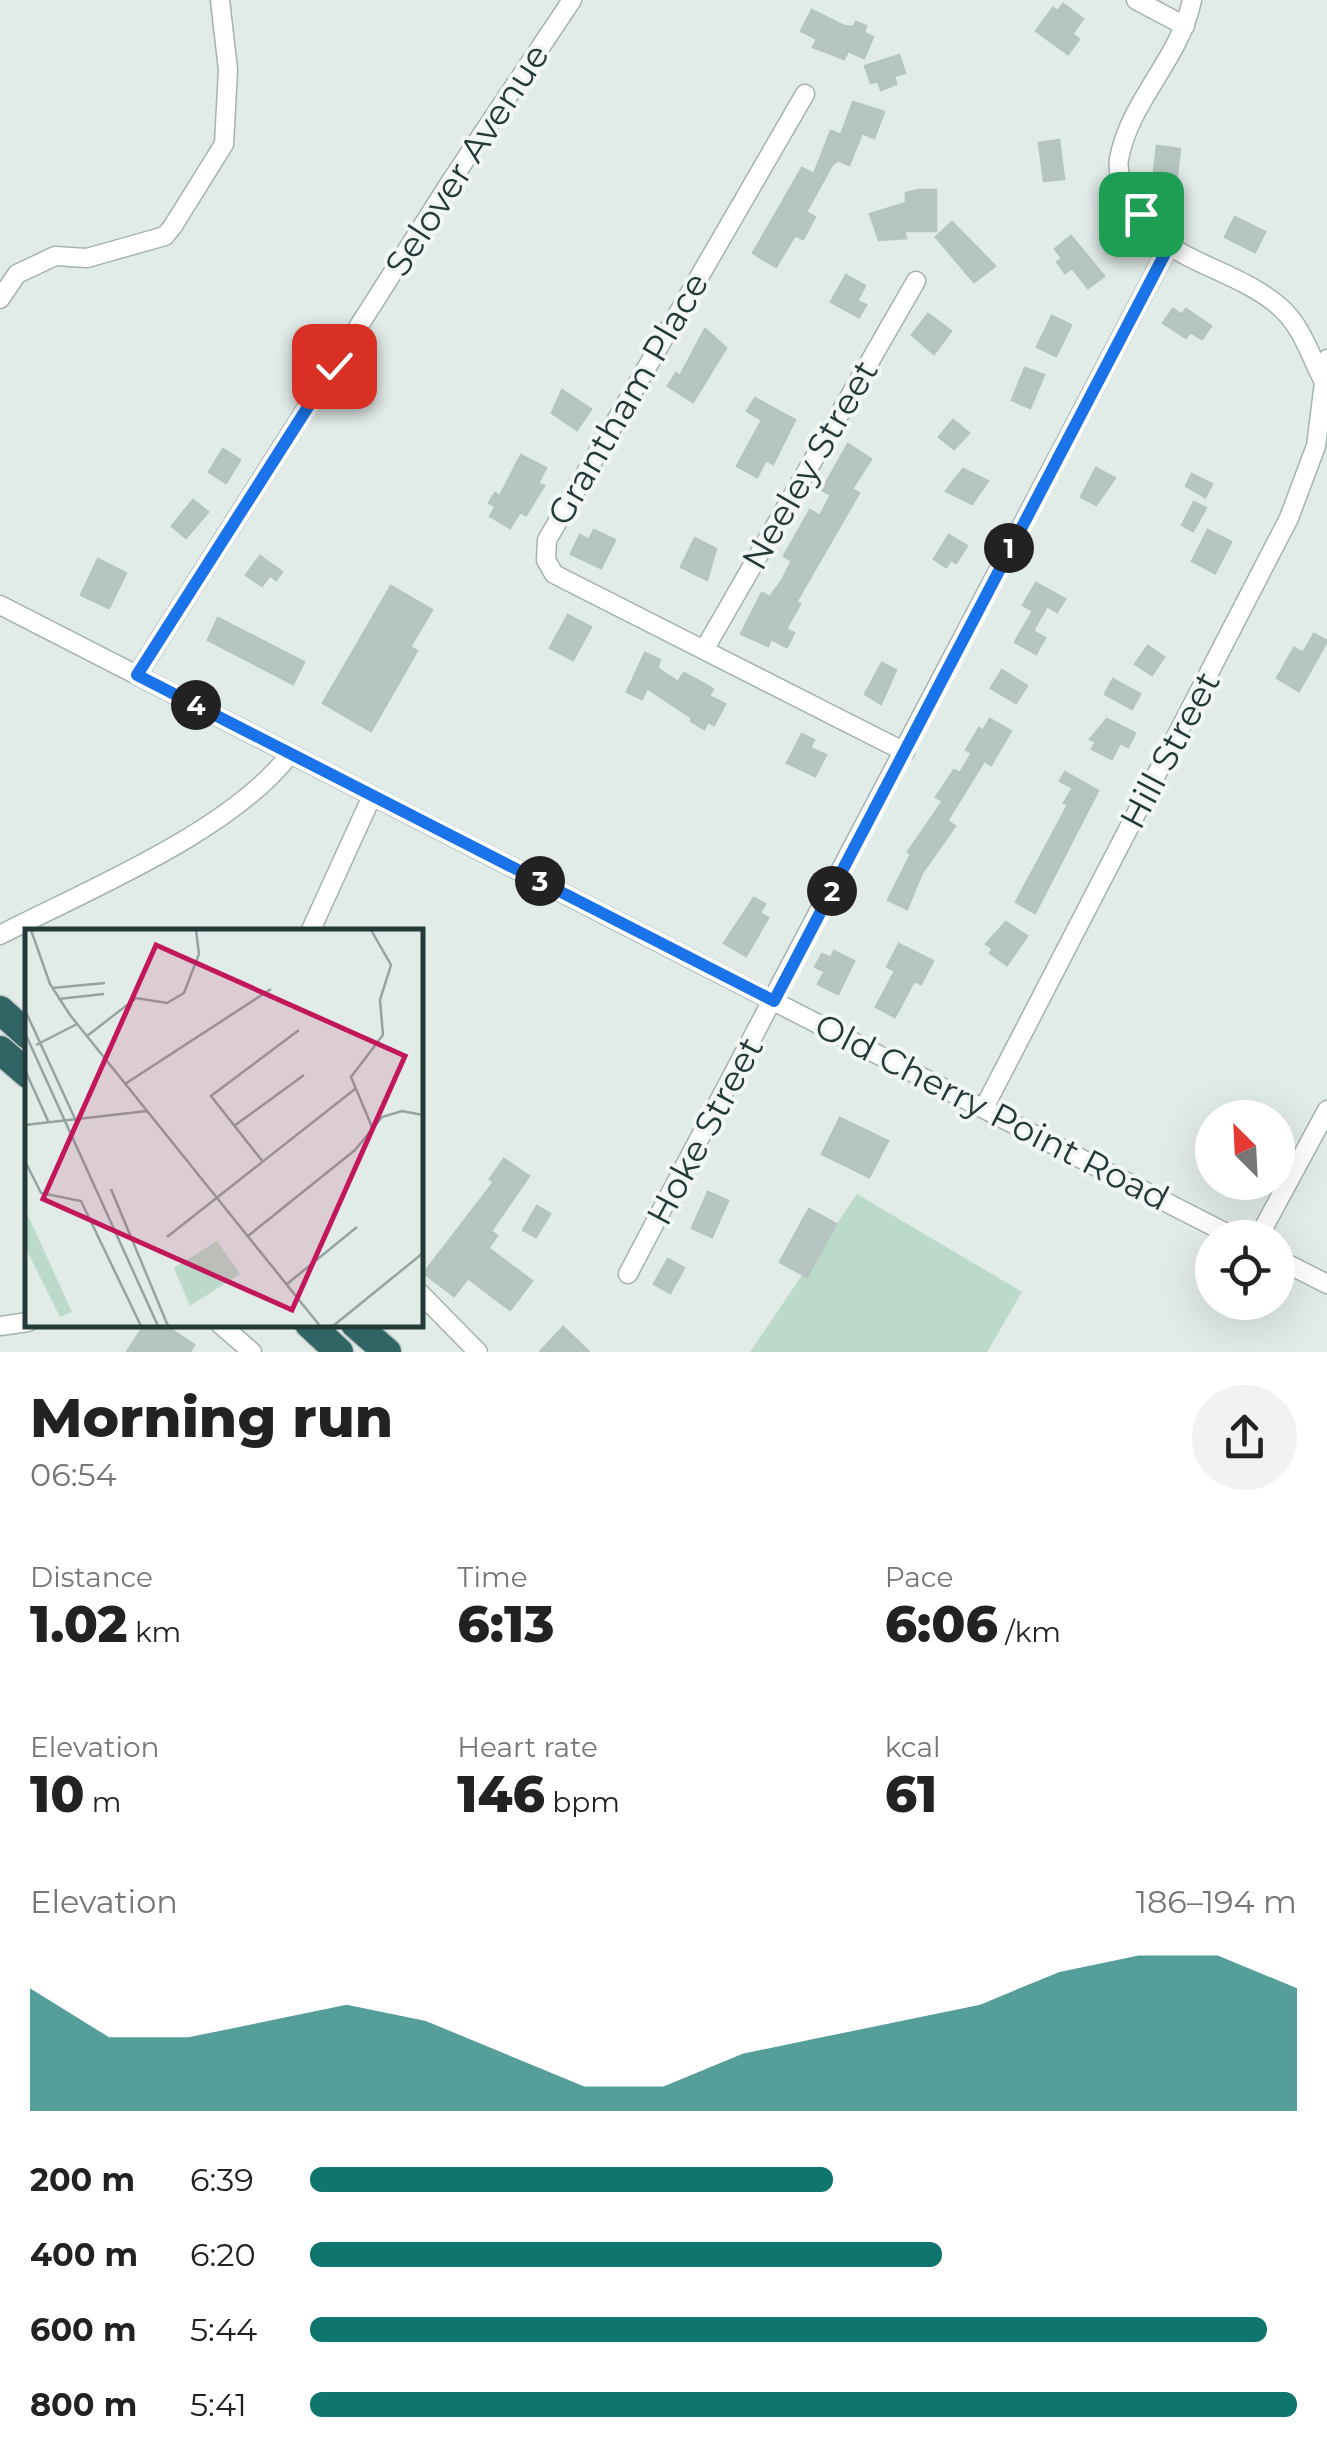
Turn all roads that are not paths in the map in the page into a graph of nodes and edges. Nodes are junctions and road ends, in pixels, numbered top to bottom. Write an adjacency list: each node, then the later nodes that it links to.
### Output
1 (220, 0): 9 (street)
2 (572, 0): 14 (street, Selover Avenue)
3 (1136, 0): 5 (street)
4 (1192, 0): 5 (street)
5 (1185, 26): 7 (street)
6 (804, 94): 13 (street, Grantham Place)
7 (1170, 244): 11 (street); 15 (street, Hoke Street)
8 (916, 281): 13 (street, Neeley Street)
9 (0, 299)
10 (1327, 359): 11 (street, Hill Street)
11 (1324, 380): 25 (street, Hill Street)
12 (0, 604): 14 (street, Old Cherry Point Road)
13 (704, 650): 15 (street, Grantham Place)
14 (137, 675): 16 (street, Old Cherry Point Road)
15 (905, 752): 20 (street, Hoke Street)
16 (290, 754): 17 (street, Old Cherry Point Road); 19 (street)
17 (372, 796): 18 (street); 20 (street, Old Cherry Point Road)
18 (311, 929)
19 (0, 936)
20 (774, 1001): 25 (street, Old Cherry Point Road); 30 (street, Hoke Street)
21 (0, 1010): 22 (highway)
22 (25, 1032)
23 (0, 1050): 24 (highway)
24 (25, 1071)
25 (984, 1108): 27 (street, Old Cherry Point Road)
26 (1327, 1110): 28 (street)
27 (1201, 1220)
28 (1268, 1220)
29 (1295, 1268): 31 (street)
30 (628, 1274)
31 (1327, 1284)
32 (422, 1295): 41 (street)
33 (25, 1322): 34 (street)
34 (0, 1326)
35 (223, 1327): 38 (street)
36 (312, 1327): 39 (highway)
37 (358, 1327): 40 (highway)
38 (252, 1352)
39 (339, 1352)
40 (387, 1352)
41 (478, 1352)

